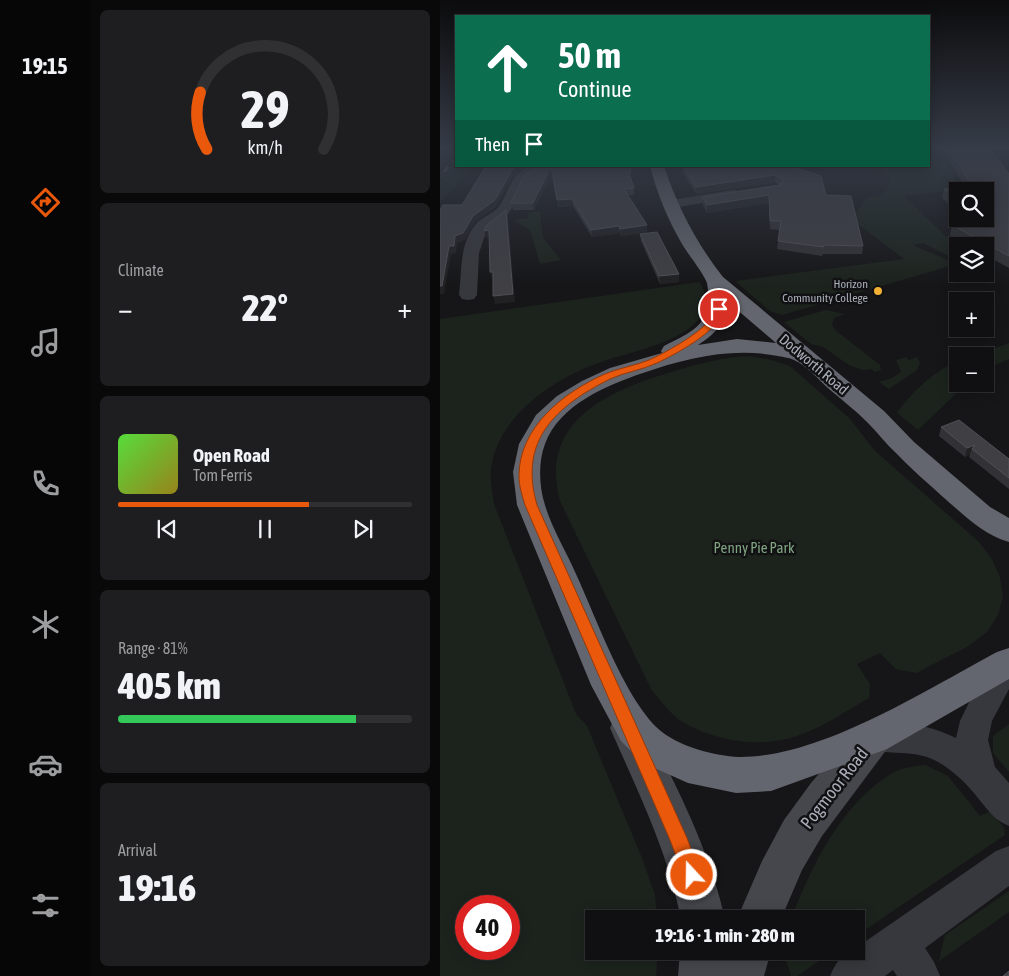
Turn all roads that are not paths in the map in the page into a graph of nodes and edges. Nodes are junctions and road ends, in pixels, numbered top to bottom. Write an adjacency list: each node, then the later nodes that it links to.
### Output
1 (510, 195): 6 (street)
2 (668, 195): 4 (highway, Dodworth Road)
3 (731, 195): 4 (street)
4 (672, 204): 5 (highway, Dodworth Road)
5 (716, 281): 7 (highway, Dodworth Road); 8 (highway)
6 (468, 295)
7 (804, 356): 8 (highway); 9 (highway, Dodworth Road)
8 (653, 362): 13 (highway)
9 (980, 514): 10 (highway, Dodworth Road); 11 (highway)
10 (1009, 532)
11 (1009, 549)
12 (1009, 662): 14 (highway); 15 (street, Pogmoor Road)
13 (609, 686): 14 (highway); 18 (street)
14 (874, 737): 15 (street, Pogmoor Road); 19 (street, Pogmoor Road)
15 (980, 774): 16 (street, Pogmoor Road)
16 (1009, 809)
17 (1009, 864): 20 (street)
18 (702, 910)
19 (763, 910)
20 (899, 943): 25 (street); 26 (street)
21 (702, 960): 23 (street)
22 (746, 960): 24 (street)
23 (701, 976)
24 (742, 976)
25 (850, 976)
26 (920, 976)

